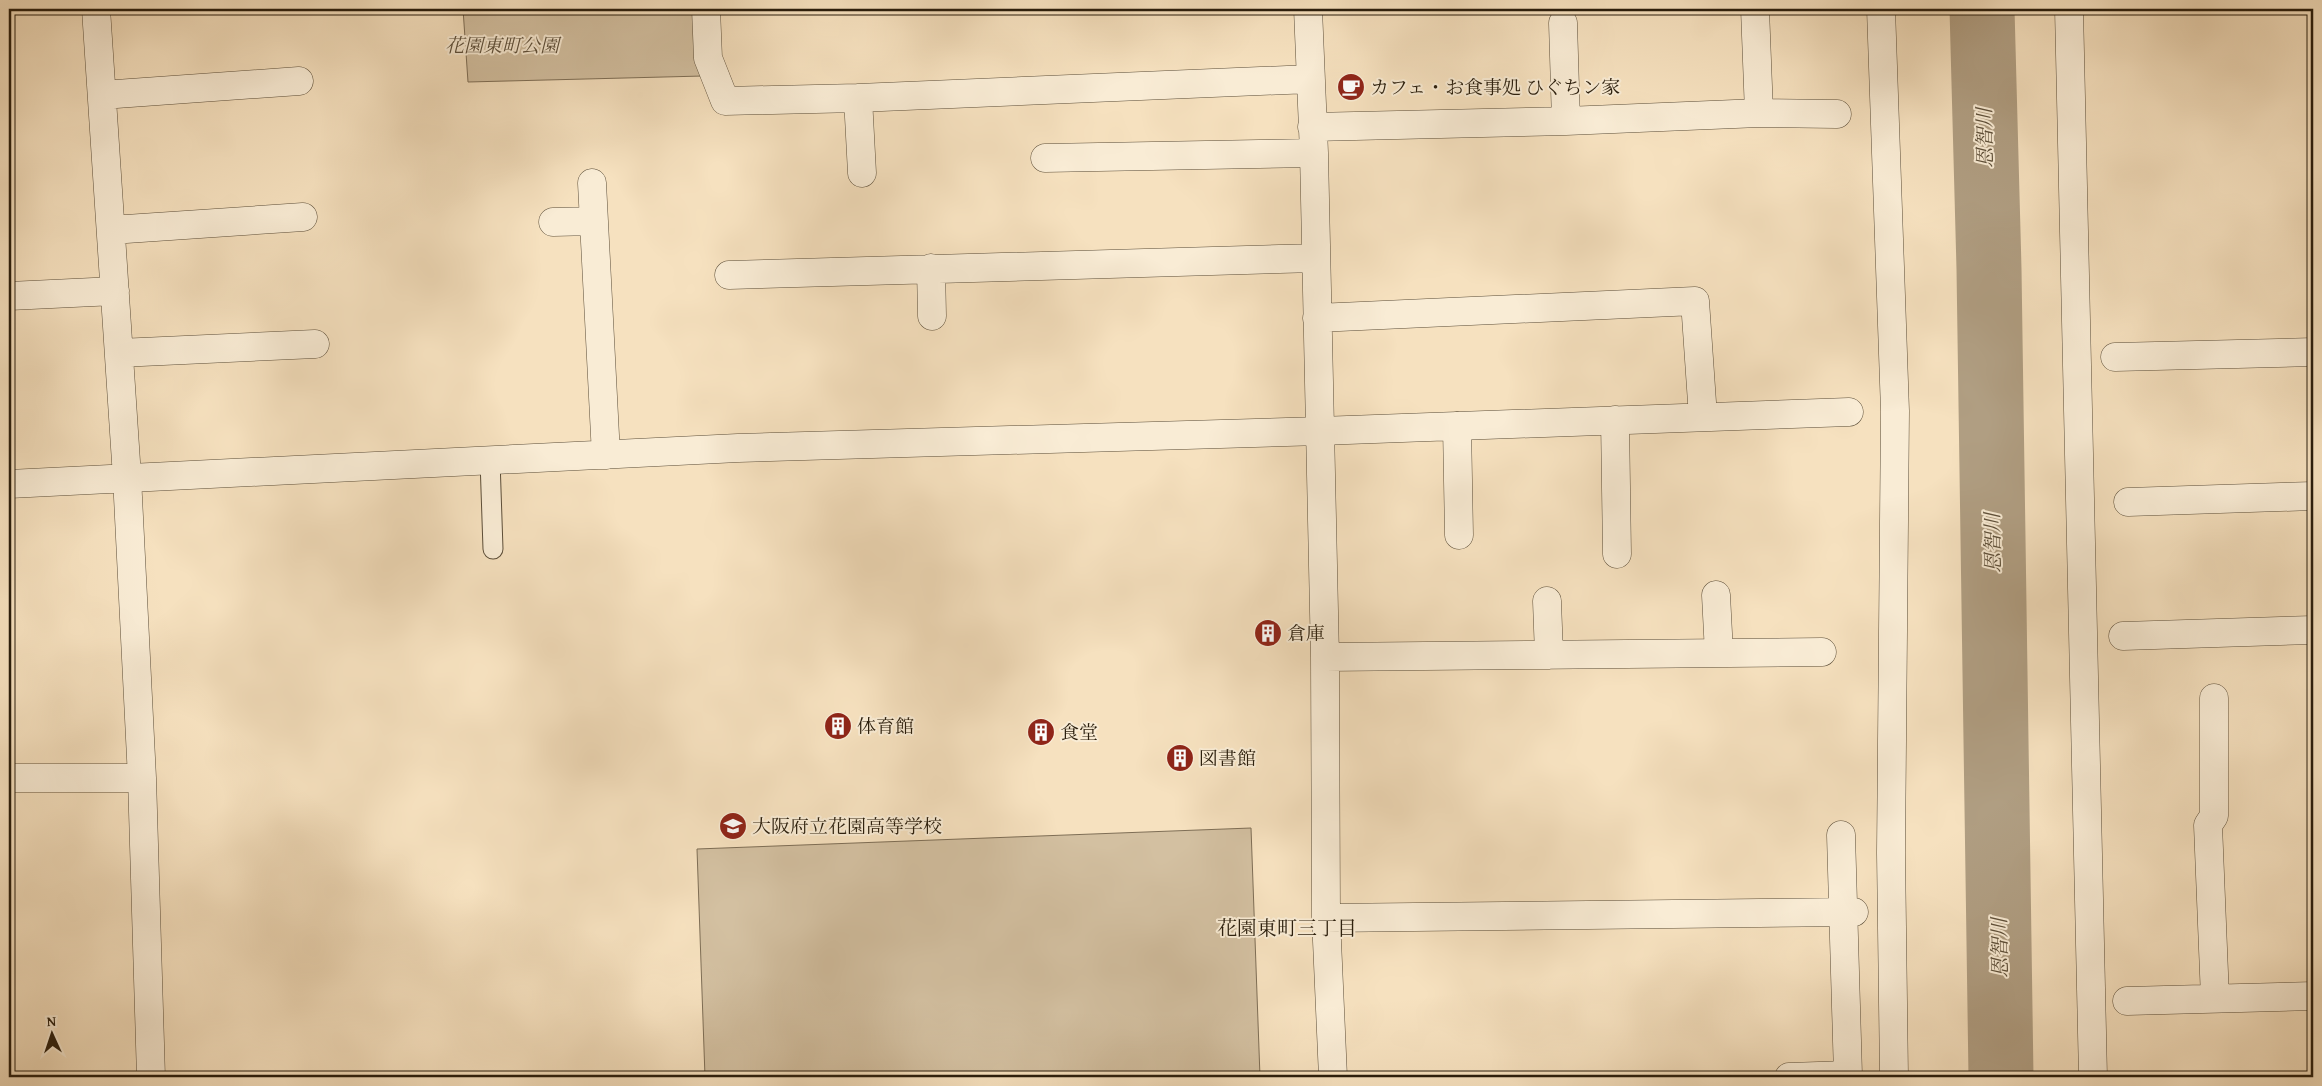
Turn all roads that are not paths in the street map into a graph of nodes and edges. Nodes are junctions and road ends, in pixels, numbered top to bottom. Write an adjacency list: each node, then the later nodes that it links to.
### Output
1 (96, 9): 10 (street)
2 (706, 9): 11 (street)
3 (1308, 9): 8 (street)
4 (1755, 9): 12 (street)
5 (1880, 9): 68 (street)
6 (2069, 9): 69 (street)
7 (1564, 23): 14 (street)
8 (1310, 79): 11 (street); 15 (street)
9 (299, 81): 10 (street)
10 (102, 96): 22 (street)
11 (858, 98): 17 (street)
12 (1759, 113): 13 (street); 14 (street)
13 (1837, 114)
14 (1566, 121): 15 (street)
15 (1313, 140): 16 (street); 23 (street)
16 (1045, 158)
17 (862, 173)
18 (592, 183): 20 (street)
19 (303, 217): 22 (street)
20 (594, 221): 21 (street); 39 (street)
21 (553, 222)
22 (111, 230): 26 (street)
23 (1316, 258): 24 (street); 29 (street)
24 (931, 268): 25 (street); 28 (street)
25 (729, 275)
26 (115, 291): 27 (street); 32 (street)
27 (9, 296)
28 (932, 316)
29 (1318, 318): 35 (street); 38 (street)
30 (314, 344): 32 (street)
31 (2313, 352): 33 (street)
32 (119, 353): 41 (street)
33 (2115, 357)
34 (1849, 412): 35 (street)
35 (1703, 417): 36 (street)
36 (1615, 420): 37 (street); 47 (street)
37 (1457, 426): 38 (street); 45 (street)
38 (1320, 431): 39 (street); 55 (street)
39 (606, 455): 40 (street)
40 (490, 460): 41 (street); 46 (lane)
41 (127, 477): 42 (street); 58 (street)
42 (9, 484)
43 (2313, 496): 44 (street)
44 (2128, 502)
45 (1459, 535)
46 (493, 549)
47 (1617, 554)
48 (1716, 595): 53 (street)
49 (1547, 601): 54 (street)
50 (2313, 630): 51 (street)
51 (2122, 636)
52 (1822, 652): 53 (street)
53 (1719, 653): 54 (street)
54 (1549, 655): 55 (street)
55 (1325, 657): 61 (street)
56 (2214, 698): 63 (street)
57 (9, 778): 58 (street)
58 (142, 778): 65 (street)
59 (1841, 835): 60 (street)
60 (1848, 912): 61 (street); 67 (street)
61 (1326, 918): 66 (street)
62 (2313, 996): 63 (street)
63 (2216, 998): 64 (street)
64 (2127, 1001)
65 (152, 1077)
66 (1334, 1077)
67 (1789, 1077)
68 (1894, 1077)
69 (2093, 1077)

